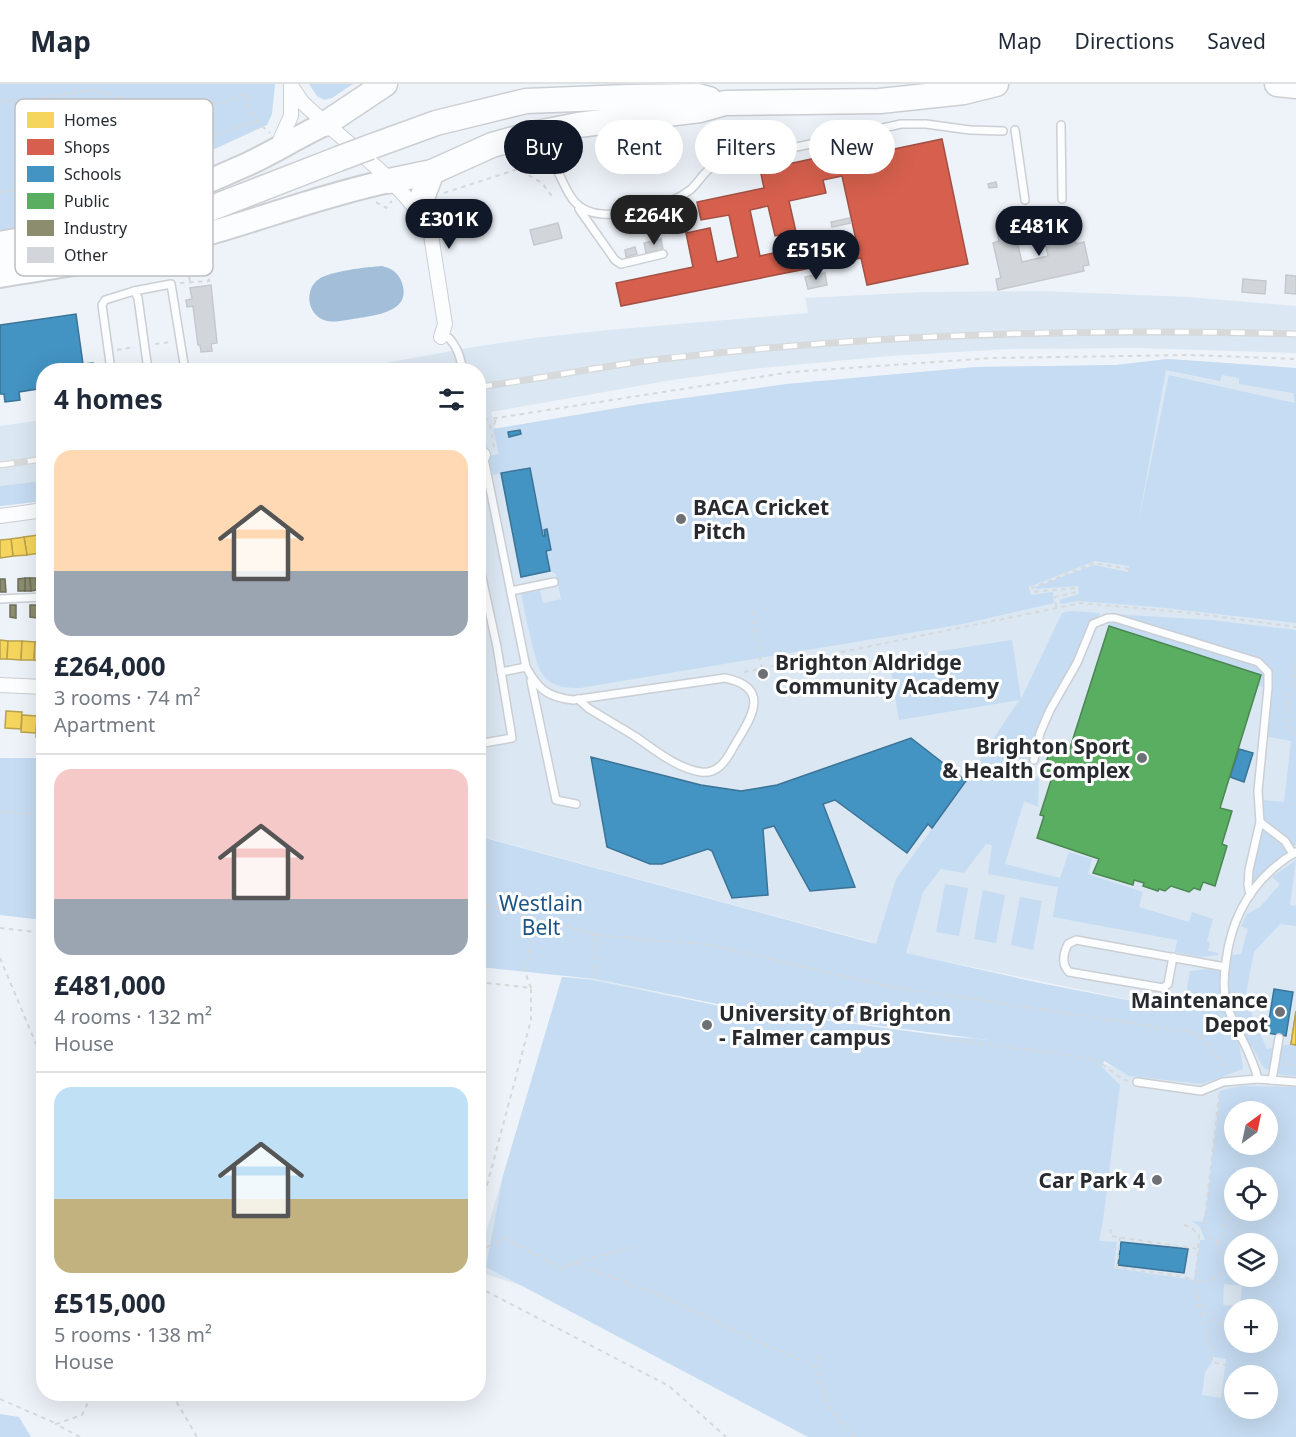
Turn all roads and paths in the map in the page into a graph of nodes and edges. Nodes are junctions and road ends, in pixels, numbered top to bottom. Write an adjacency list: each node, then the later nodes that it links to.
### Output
1 (385, 84): 13 (highway)
2 (996, 84): 10 (highway)
3 (1277, 84): 5 (highway)
4 (291, 85): 13 (street); 19 (street)
5 (1296, 86)
6 (34, 99): 7 (path)
7 (121, 99)
8 (15, 100): 9 (path)
9 (0, 101)
10 (725, 103): 14 (highway); 32 (highway, bridge)
11 (213, 104): 12 (path)
12 (257, 122): 18 (path); 19 (path)
13 (325, 124): 19 (main road); 24 (street)
14 (583, 124)
15 (1061, 125): 29 (lane)
16 (1015, 130): 30 (lane)
17 (1003, 131): 31 (lane)
18 (213, 136)
19 (274, 142): 23 (main road)
20 (504, 142): 21 (highway)
21 (432, 171): 24 (highway); 24 (highway)
22 (560, 174): 31 (lane)
23 (213, 178)
24 (404, 190): 27 (path); 28 (path); 33 (highway); 34 (main road)
25 (15, 191): 26 (path)
26 (0, 192)
27 (370, 199)
28 (554, 199)
29 (1062, 199)
30 (1025, 200)
31 (574, 202): 37 (lane)
32 (213, 208)
33 (426, 223): 47 (street)
34 (213, 232)
35 (15, 240): 36 (main road)
36 (0, 243)
37 (663, 254)
38 (15, 259): 39 (highway, bridge)
39 (0, 262)
40 (15, 274): 41 (main road)
41 (0, 276)
42 (189, 276): 44 (path)
43 (208, 276): 44 (path)
44 (190, 282): 45 (path)
45 (171, 284): 46 (lane); 48 (lane)
46 (134, 291): 49 (lane); 50 (lane)
47 (441, 337): 55 (lane)
48 (179, 341): 49 (path); 54 (lane)
49 (144, 346): 50 (path); 53 (lane)
50 (108, 351): 52 (lane)
51 (1296, 359): 56 (path)
52 (110, 363)
53 (147, 363)
54 (184, 363)
55 (462, 363)
56 (486, 420)
57 (486, 478): 62 (lane)
58 (36, 511): 59 (street)
59 (0, 516)
60 (1129, 569): 66 (path)
61 (554, 582): 62 (lane)
62 (511, 591): 71 (lane)
63 (36, 597): 65 (lane)
64 (486, 598): 72 (lane)
65 (0, 599)
66 (1056, 609): 68 (path); 70 (path)
67 (752, 610): 70 (path)
68 (1296, 627)
69 (1296, 656): 77 (path)
70 (762, 669): 73 (path)
71 (528, 670): 72 (lane); 76 (lane); 80 (lane)
72 (501, 672): 78 (lane)
73 (718, 678): 76 (lane); 76 (lane)
74 (0, 685): 75 (street)
75 (36, 687)
76 (578, 699)
77 (1296, 734)
78 (486, 743)
79 (1034, 760): 83 (lane)
80 (576, 804)
81 (0, 812): 82 (path)
82 (36, 814)
83 (1260, 822): 84 (lane); 85 (lane)
84 (1294, 853): 85 (lane)
85 (1250, 895): 93 (lane)
86 (486, 905): 87 (path)
87 (536, 918): 90 (path); 96 (path)
88 (0, 928): 89 (path)
89 (36, 932)
90 (597, 935): 94 (path); 101 (path)
91 (1173, 957): 91 (lane); 93 (lane)
92 (0, 958): 99 (path)
93 (1225, 967): 100 (lane)
94 (595, 979)
95 (486, 983): 96 (path)
96 (531, 988): 106 (path)
97 (925, 1037): 103 (path)
98 (1279, 1038): 102 (lane)
99 (36, 1044)
100 (1258, 1079): 101 (lane); 102 (lane)
101 (1236, 1080): 104 (lane)
102 (1272, 1080): 105 (lane)
103 (1137, 1082): 104 (lane)
104 (1223, 1082): 111 (path)
105 (1296, 1082)
106 (486, 1189)
107 (1226, 1221): 111 (path)
108 (1184, 1226): 114 (path)
109 (1111, 1229): 110 (path)
110 (1120, 1237): 114 (path); 118 (path)
111 (1217, 1242): 115 (path)
112 (636, 1246): 116 (path)
113 (486, 1248): 116 (path)
114 (1198, 1249): 118 (path)
115 (1224, 1257)
116 (573, 1263): 124 (path)
117 (1224, 1270): 118 (path)
118 (1195, 1280): 120 (path)
119 (486, 1291): 131 (path)
120 (1194, 1292): 121 (path); 123 (path)
121 (1224, 1326)
122 (819, 1355): 124 (path)
123 (1226, 1365)
124 (815, 1368): 132 (path)
125 (0, 1399): 128 (path)
126 (89, 1401): 128 (path)
127 (176, 1401): 130 (path)
128 (56, 1424): 129 (path)
129 (80, 1437)
130 (197, 1437)
131 (726, 1437)
132 (854, 1437)

